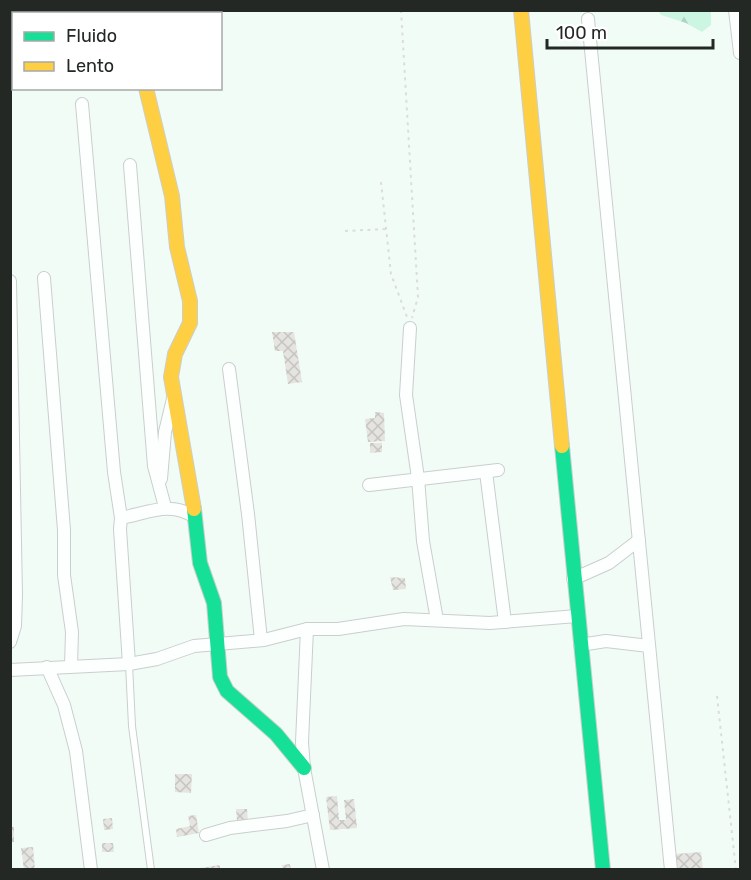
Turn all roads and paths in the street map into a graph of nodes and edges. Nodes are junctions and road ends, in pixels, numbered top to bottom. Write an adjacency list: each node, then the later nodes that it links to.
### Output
1 (402, 10): 14 (path)
2 (521, 10): 24 (street)
3 (735, 10): 5 (street)
4 (588, 19): 23 (street)
5 (741, 53)
6 (146, 90): 16 (street)
7 (82, 104): 21 (street)
8 (130, 165): 19 (street)
9 (381, 182): 10 (path)
10 (386, 229): 11 (path); 14 (path)
11 (345, 231)
12 (44, 278): 35 (street)
13 (10, 281): 30 (street)
14 (410, 328): 17 (street)
15 (229, 369): 29 (street)
16 (174, 395): 19 (street); 22 (street)
17 (418, 478): 18 (street); 26 (street); 27 (street)
18 (369, 485)
19 (160, 490): 20 (street)
20 (165, 507): 21 (street); 22 (street)
21 (121, 518): 34 (street)
22 (196, 518): 31 (street)
23 (639, 540): 24 (street); 33 (street)
24 (573, 579): 25 (street)
25 (577, 616): 27 (street); 32 (street)
26 (437, 621): 27 (street); 28 (street)
27 (505, 622)
28 (307, 629): 29 (street); 39 (street)
29 (261, 640): 31 (street)
30 (10, 642)
31 (216, 644): 34 (street); 39 (street)
32 (580, 645): 33 (street); 45 (street)
33 (649, 646): 46 (street)
34 (129, 664): 35 (street); 43 (lane)
35 (71, 666): 36 (street)
36 (48, 667): 37 (street); 42 (street)
37 (10, 670)
38 (717, 696): 47 (path)
39 (304, 768): 40 (street)
40 (313, 815): 41 (street); 44 (street)
41 (206, 834)
42 (91, 870)
43 (151, 870)
44 (323, 870)
45 (603, 870)
46 (671, 870)
47 (736, 870)

